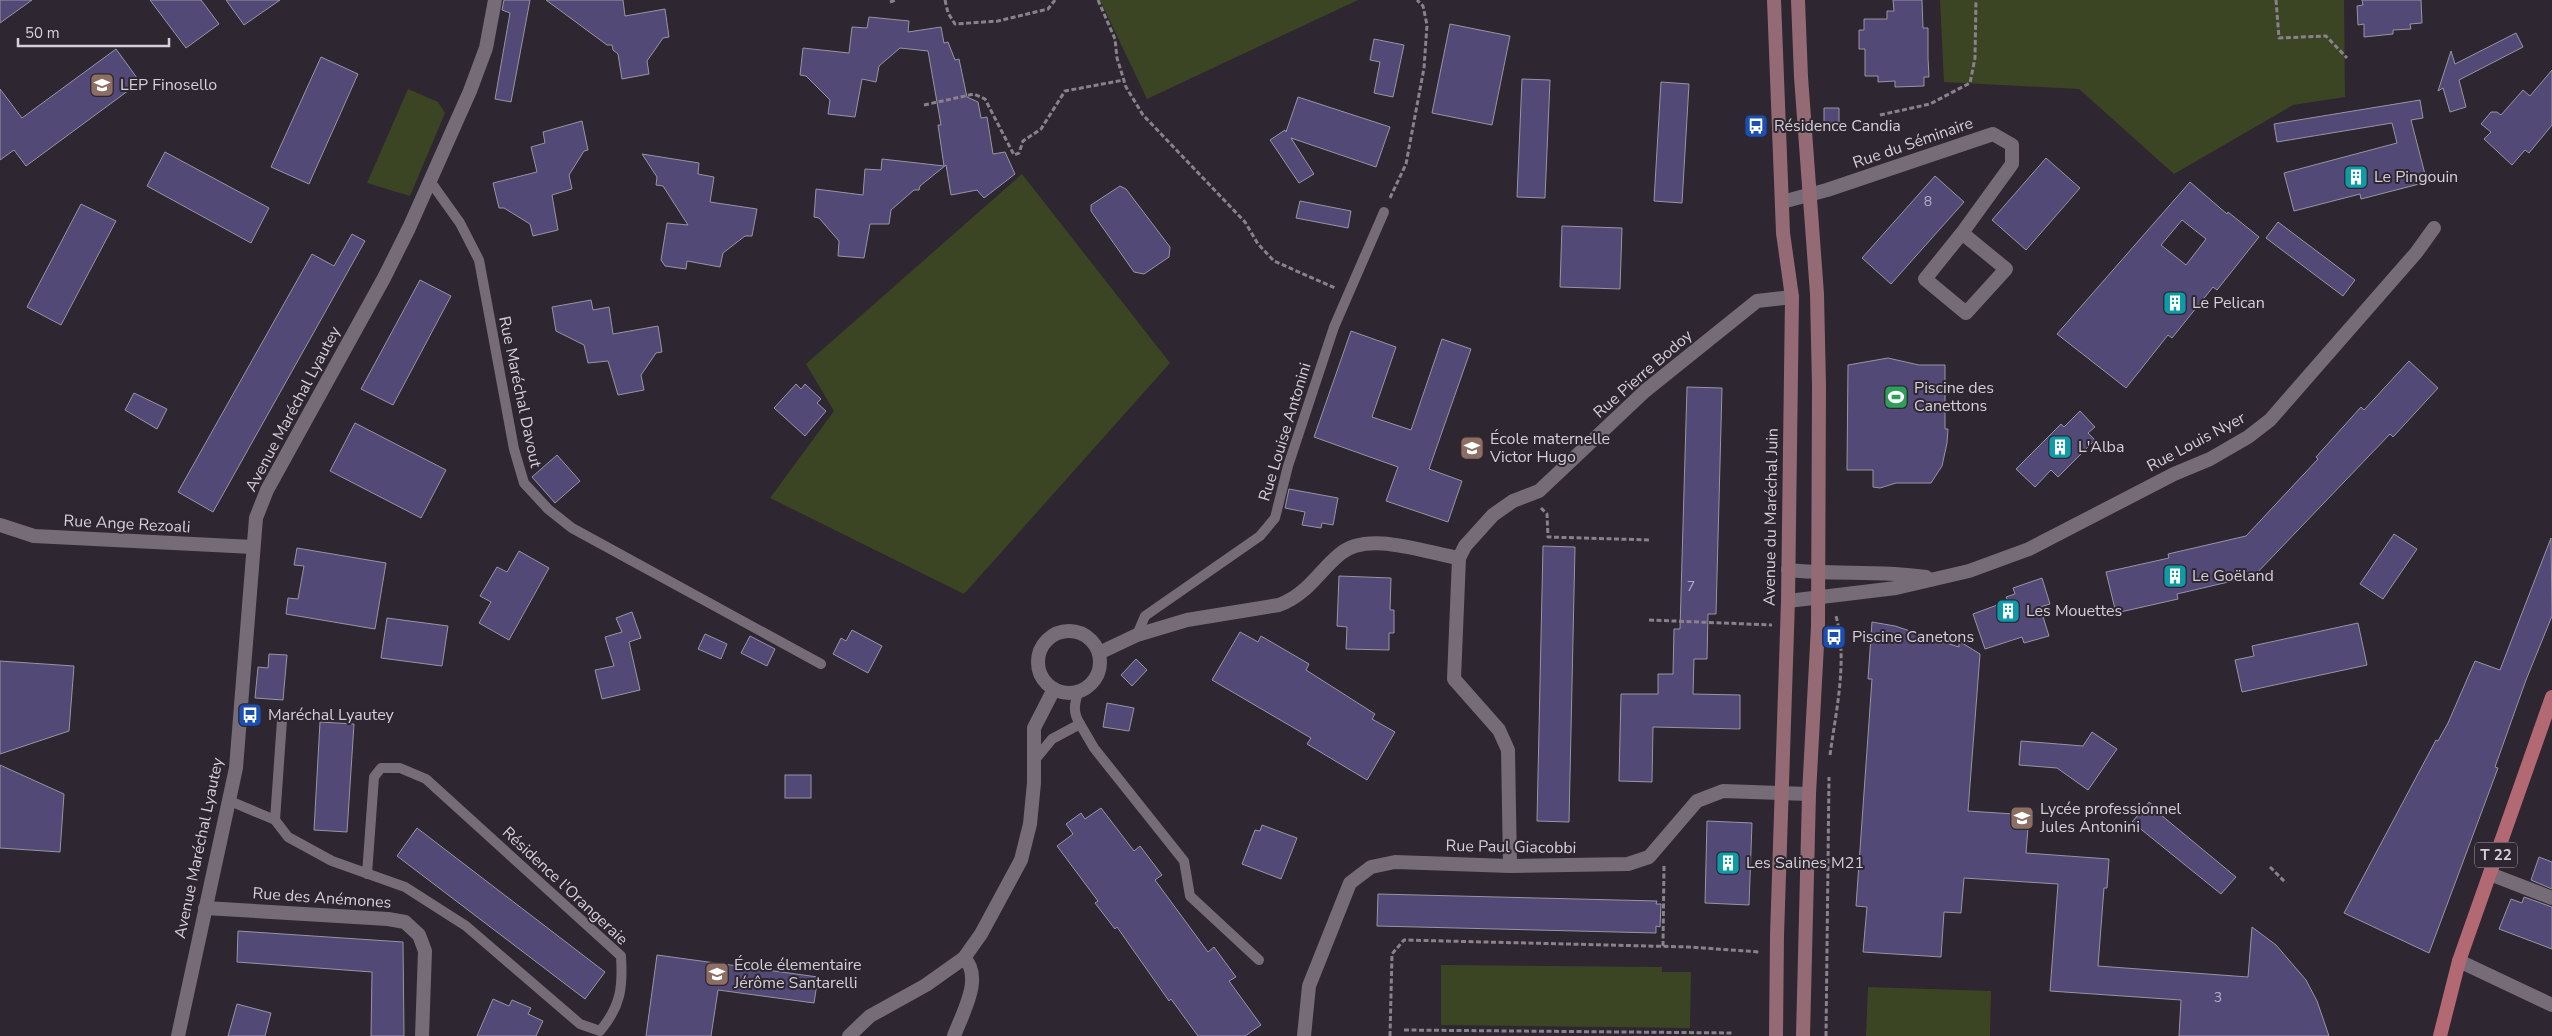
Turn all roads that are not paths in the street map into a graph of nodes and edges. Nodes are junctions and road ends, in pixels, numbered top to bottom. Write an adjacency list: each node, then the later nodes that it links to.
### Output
1 (494, 0): 4 (street, Avenue Maréchal Lyautey)
2 (1774, 0): 6 (main road, Avenue du Maréchal Juin)
3 (1798, 0): 5 (main road)
4 (430, 181): 12 (street, Avenue Maréchal Lyautey); 21 (lane, Rue Maréchal Davout)
5 (1809, 196): 6 (street, Rue du Séminaire); 9 (street, Rue du Séminaire); 15 (main road)
6 (1782, 202): 10 (main road, Avenue du Maréchal Juin)
7 (1384, 212): 19 (lane, Rue Louise Antonini)
8 (2434, 228): 16 (street, Rue Louis Nyer)
9 (1962, 234): 9 (street, Rue du Séminaire)
10 (1792, 297): 13 (street, Rue Pierre Bodoy); 14 (main road, Avenue du Maréchal Juin)
11 (0, 525): 12 (street, Rue Ange Rezoali)
12 (253, 547): 30 (street, Avenue Maréchal Lyautey)
13 (1459, 558): 19 (street); 32 (street)
14 (1788, 570): 15 (street, Rue Louis Nyer); 18 (main road, Avenue du Maréchal Juin)
15 (1818, 573): 16 (street, Rue Louis Nyer); 17 (main road)
16 (1932, 578): 17 (street, Rue Louis Nyer)
17 (1824, 598): 18 (street, Rue Louis Nyer); 29 (main road)
18 (1788, 601): 28 (main road, Avenue du Maréchal Juin)
19 (1137, 635): 20 (street)
20 (1099, 653): 22 (street); 23 (street)
21 (821, 664)
22 (1054, 689): 23 (street); 27 (street)
23 (1078, 693): 26 (lane)
24 (2552, 697): 34 (main road, T 22)
25 (282, 720): 31 (lane)
26 (1080, 724): 27 (lane); 38 (lane)
27 (1034, 760): 37 (street)
28 (1781, 793): 29 (street, Rue Paul Giacobbi); 32 (street, Rue Paul Giacobbi); 47 (main road, Avenue du Maréchal Juin)
29 (1809, 794): 48 (main road)
30 (230, 801): 31 (lane, Résidence l'Orangeraie); 36 (street, Avenue Maréchal Lyautey)
31 (275, 820): 33 (lane, Résidence l'Orangeraie)
32 (1510, 866): 46 (street, Rue Paul Giacobbi)
33 (367, 874): 33 (lane, Résidence l'Orangeraie)
34 (2490, 874): 35 (street); 39 (main road, T 22)
35 (2552, 898)
36 (206, 908): 42 (street, Avenue Maréchal Lyautey); 43 (street, Rue des Anémones)
37 (964, 958): 44 (street); 45 (street)
38 (1259, 960)
39 (2459, 961): 40 (street); 41 (main road, T 22)
40 (2552, 1005)
41 (2447, 1015): 49 (main road, T 22); 50 (main road, T 22)
42 (178, 1036)
43 (422, 1036)
44 (849, 1036)
45 (954, 1036)
46 (1304, 1036)
47 (1776, 1036)
48 (1803, 1036)
49 (2440, 1036)
50 (2448, 1036)

